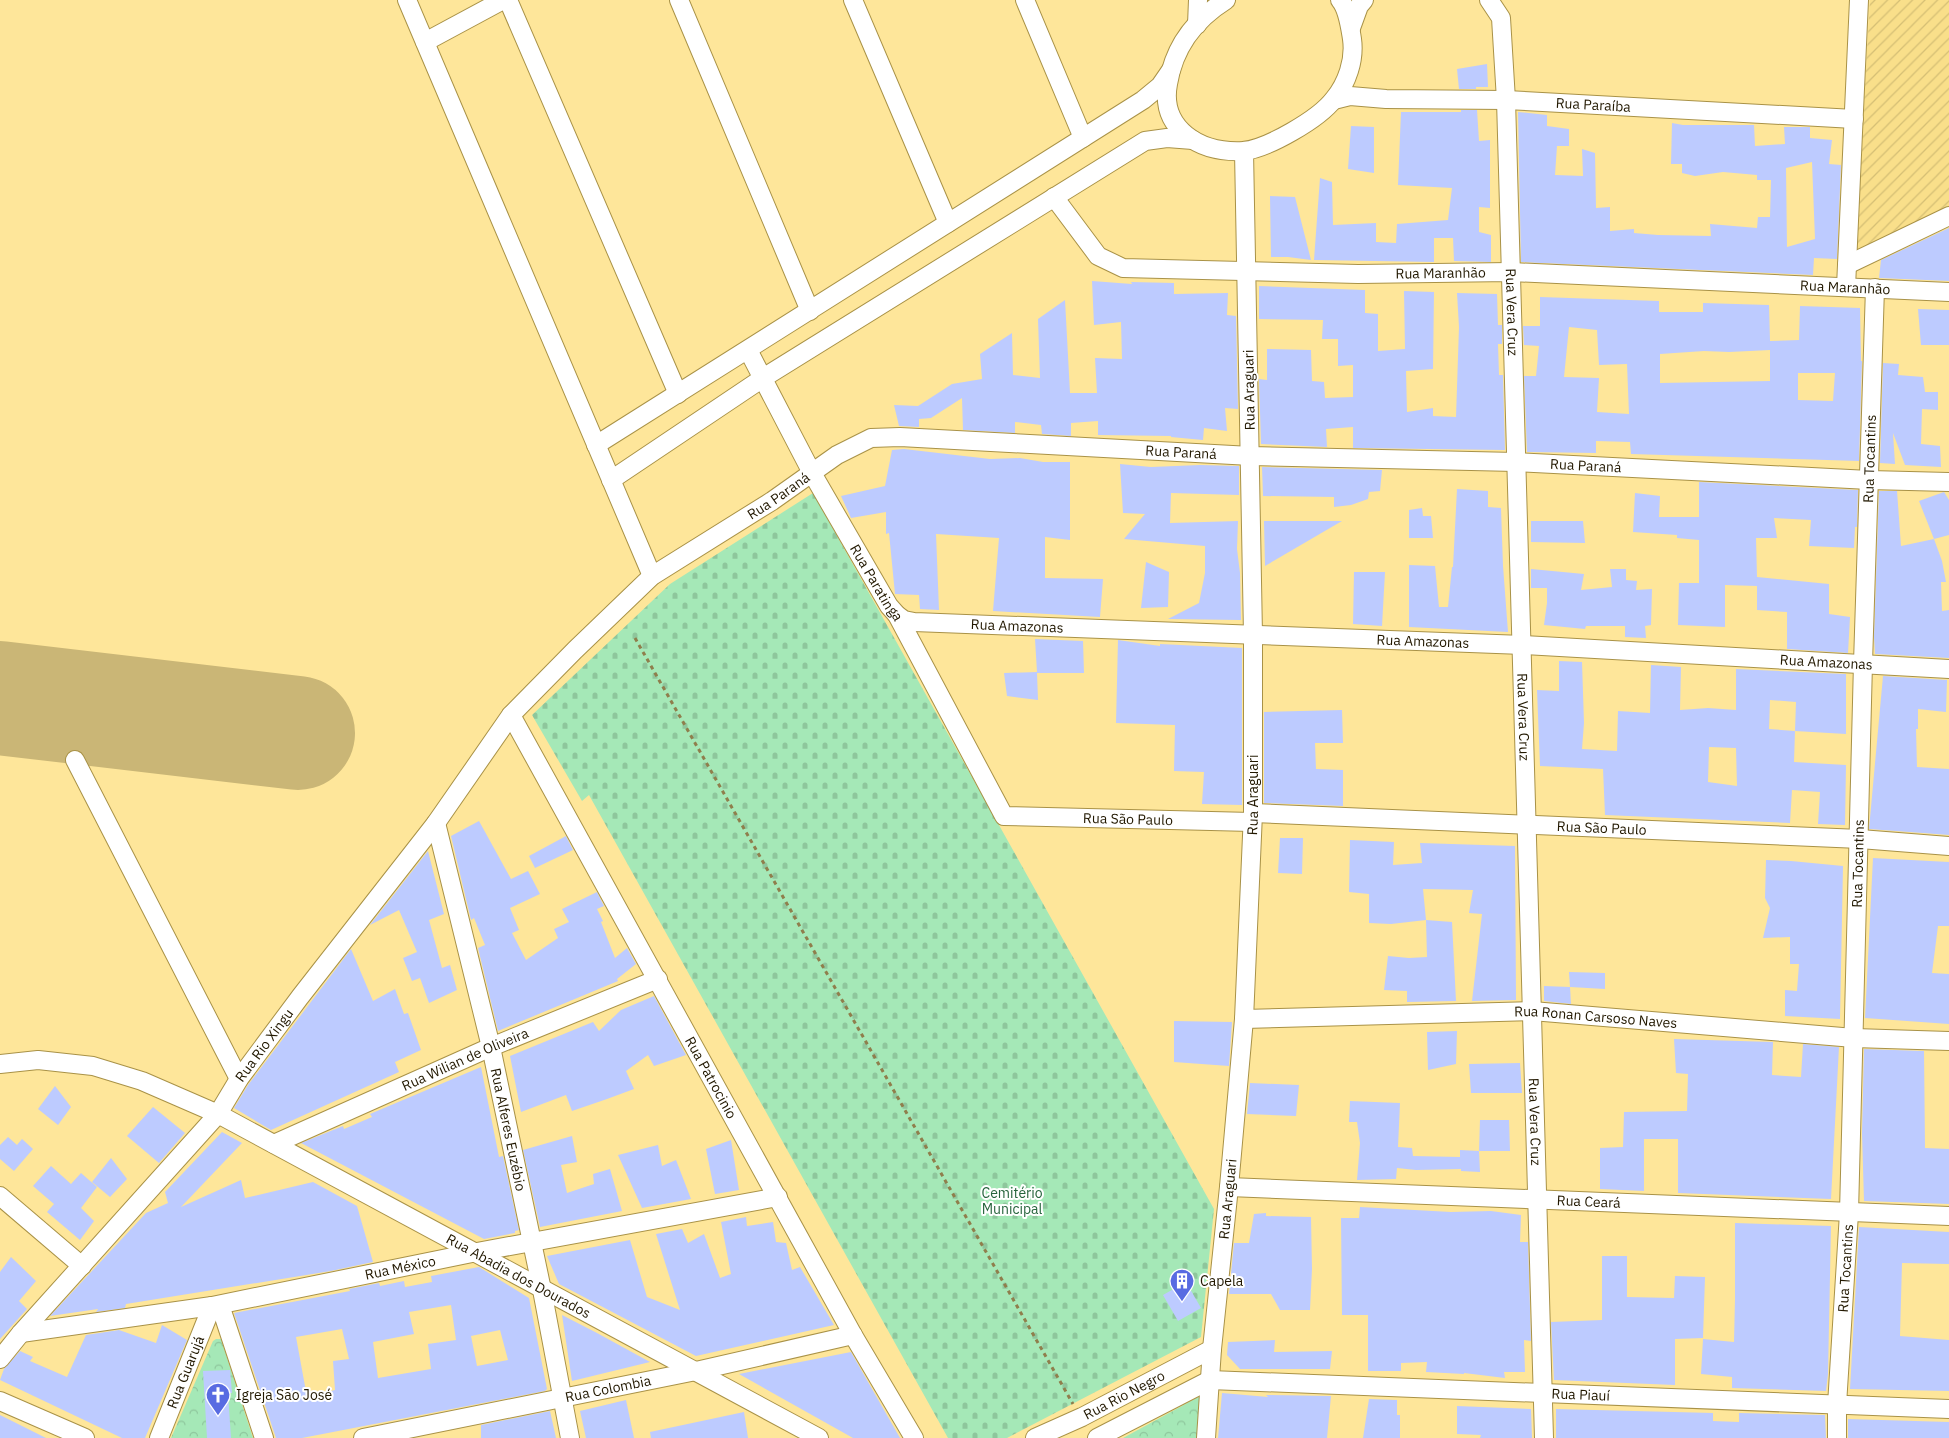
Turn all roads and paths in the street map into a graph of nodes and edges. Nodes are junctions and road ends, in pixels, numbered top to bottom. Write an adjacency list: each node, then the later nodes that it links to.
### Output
1 (407, 0): 15 (street)
2 (503, 0): 15 (street)
3 (508, 0): 35 (street)
4 (679, 0): 32 (street)
5 (853, 0): 25 (street)
6 (1025, 0): 20 (street)
7 (1198, 0): 13 (street)
8 (1226, 0): 13 (street)
9 (1340, 0): 14 (street)
10 (1364, 0): 14 (street)
11 (1489, 0): 18 (street, Rua Vera Cruz)
12 (1859, 0): 19 (street)
13 (1197, 25): 16 (street)
14 (1350, 28): 17 (street)
15 (425, 42): 36 (street)
16 (1171, 70): 20 (street); 21 (street)
17 (1334, 100): 18 (street, Rua Paraíba); 22 (street)
18 (1506, 100): 19 (street, Rua Paraíba); 28 (street, Rua Vera Cruz)
19 (1854, 119): 26 (street)
20 (1083, 138): 25 (street)
21 (1193, 140): 22 (street); 23 (street)
22 (1244, 151): 27 (street, Rua Araguari)
23 (1054, 197): 27 (street, Rua Maranhão); 34 (street)
24 (1949, 216): 26 (street)
25 (948, 223): 32 (street)
26 (1847, 265): 29 (street)
27 (1247, 272): 28 (street, Rua Maranhão); 37 (street, Rua Araguari)
28 (1511, 272): 29 (street, Rua Maranhão); 38 (street, Rua Vera Cruz)
29 (1846, 287): 30 (street, Rua Maranhão)
30 (1876, 288): 31 (street, Rua Maranhão); 41 (street, Rua Tocantins)
31 (1949, 292)
32 (810, 311): 33 (street)
33 (748, 350): 34 (street, Rua Paratinga); 35 (street)
34 (763, 378): 39 (street, Rua Paratinga); 40 (street)
35 (678, 394): 36 (street)
36 (596, 445): 40 (street)
37 (1251, 456): 38 (street, Rua Paraná); 39 (street, Rua Paraná); 45 (street, Rua Araguari)
38 (1516, 462): 41 (street, Rua Paraná); 47 (street, Rua Vera Cruz)
39 (812, 472): 43 (street, Rua Paraná); 44 (street, Rua Paratinga)
40 (611, 480): 43 (street)
41 (1869, 480): 42 (street, Rua Paraná); 48 (street, Rua Tocantins)
42 (1949, 482)
43 (652, 576): 50 (street, Rua Paraná)
44 (897, 615): 45 (street, Rua Amazonas); 52 (street, Rua Paratinga)
45 (1253, 636): 47 (street, Rua Amazonas); 53 (street, Rua Araguari)
46 (635, 638): 90 (path)
47 (1523, 644): 48 (street, Rua Amazonas); 55 (street, Rua Vera Cruz)
48 (1863, 663): 49 (street, Rua Amazonas); 56 (street, Rua Tocantins)
49 (1949, 669)
50 (511, 715): 54 (street, Rua Rio Xingu); 58 (street, Rua Patrocinio)
51 (75, 760): 65 (street)
52 (1004, 816): 53 (street, Rua São Paulo)
53 (1252, 818): 55 (street, Rua São Paulo); 60 (street, Rua Araguari)
54 (436, 823): 63 (street, Rua Alferes Euzébio); 65 (street, Rua Rio Xingu)
55 (1527, 824): 56 (street, Rua São Paulo); 59 (street, Rua Vera Cruz)
56 (1860, 839): 57 (street, Rua São Paulo); 61 (street, Rua Tocantins)
57 (1949, 846)
58 (658, 979): 63 (street, Rua Wilian de Oliveira); 70 (street, Rua Patrocinio)
59 (1532, 1011): 60 (street, Rua Ronan Carsoso Naves); 61 (street, Rua Ronan Carsoso Naves); 71 (street, Rua Vera Cruz)
60 (1244, 1019): 68 (street, Rua Araguari)
61 (1854, 1038): 62 (street, Rua Ronan Carsoso Naves); 72 (street, Rua Tocantins)
62 (1949, 1041)
63 (491, 1047): 67 (street, Rua Wilian de Oliveira); 74 (street, Rua Alferes Euzébio)
64 (0, 1064): 66 (street, Rua Abadia dos Dourados)
65 (239, 1079): 66 (street, Rua Rio Xingu)
66 (218, 1114): 67 (street, Rua Abadia dos Dourados); 76 (street, Rua Rio Xingu)
67 (274, 1144): 75 (street, Rua Abadia dos Dourados)
68 (1229, 1187): 71 (street, Rua Ceará); 81 (street, Rua Araguari)
69 (0, 1196): 76 (street)
70 (778, 1197): 74 (street, Rua México); 80 (street, Rua Patrocinio)
71 (1537, 1199): 72 (street, Rua Ceará); 85 (street, Rua Vera Cruz)
72 (1849, 1213): 73 (street, Rua Ceará); 88 (street, Rua Tocantins)
73 (1949, 1216)
74 (531, 1242): 75 (street, Rua México); 77 (street, Rua Alferes Euzébio)
75 (477, 1252): 77 (street, Rua Abadia dos Dourados); 78 (street, Rua México)
76 (82, 1266): 79 (street, Rua Rio Xingu)
77 (542, 1290): 83 (street, Rua Abadia dos Dourados); 86 (street, Rua Alferes Euzébio)
78 (216, 1306): 79 (street, Rua México); 92 (street, Rua Guarujá); 93 (street)
79 (20, 1333): 82 (street, Rua Rio Xingu)
80 (853, 1335): 83 (street, Rua Colombia); 97 (street, Rua Patrocinio)
81 (1212, 1349): 84 (street, Rua Araguari); 90 (street, Rua Rio Negro)
82 (0, 1359)
83 (696, 1371): 86 (street, Rua Colombia); 96 (street, Rua Abadia dos Dourados)
84 (1210, 1380): 85 (street, Rua Piauí); 99 (street, Rua Rio Negro); 100 (street, Rua Araguari)
85 (1542, 1394): 88 (street, Rua Piauí); 101 (street, Rua Vera Cruz)
86 (563, 1398): 94 (street, Rua Colombia); 95 (street, Rua Alferes Euzébio)
87 (0, 1401): 91 (street)
88 (1837, 1405): 89 (street, Rua Piauí); 102 (street, Rua Tocantins)
89 (1949, 1409)
90 (1082, 1417): 98 (street, Rua Rio Negro); 99 (street)
91 (85, 1438)
92 (159, 1438)
93 (264, 1438)
94 (363, 1438)
95 (570, 1438)
96 (819, 1438)
97 (914, 1438)
98 (1035, 1438)
99 (1096, 1438)
100 (1206, 1438)
101 (1544, 1438)
102 (1837, 1438)

